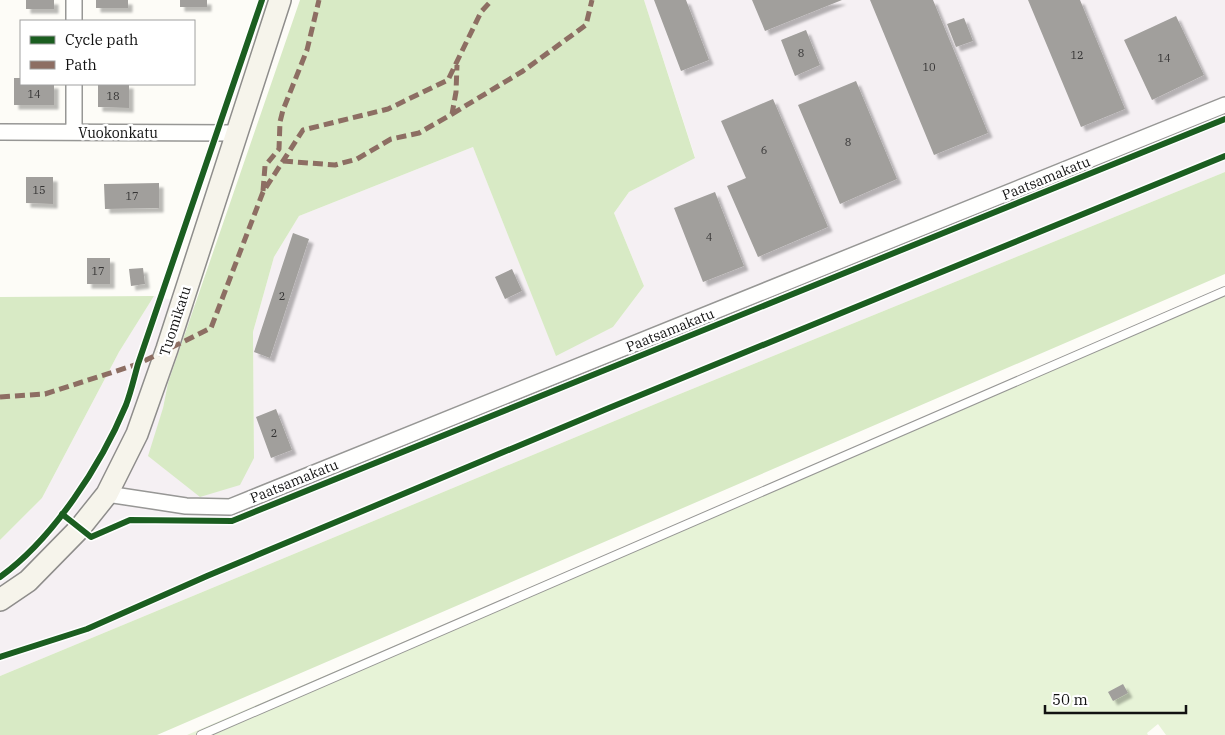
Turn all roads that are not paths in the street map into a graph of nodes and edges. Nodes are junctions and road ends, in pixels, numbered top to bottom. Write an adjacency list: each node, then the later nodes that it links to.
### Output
1 (74, 0): 3 (street)
2 (280, 0): 8 (street, Tuomikatu)
3 (74, 20)
4 (74, 85): 7 (street)
5 (1225, 105): 10 (street, Paatsamakatu)
6 (0, 132): 7 (street, Vuokonkatu)
7 (74, 132): 8 (street, Vuokonkatu)
8 (236, 133): 10 (street, Tuomikatu)
9 (1225, 291): 12 (lane)
10 (106, 494): 11 (street, Tuomikatu)
11 (0, 600)
12 (200, 735)

